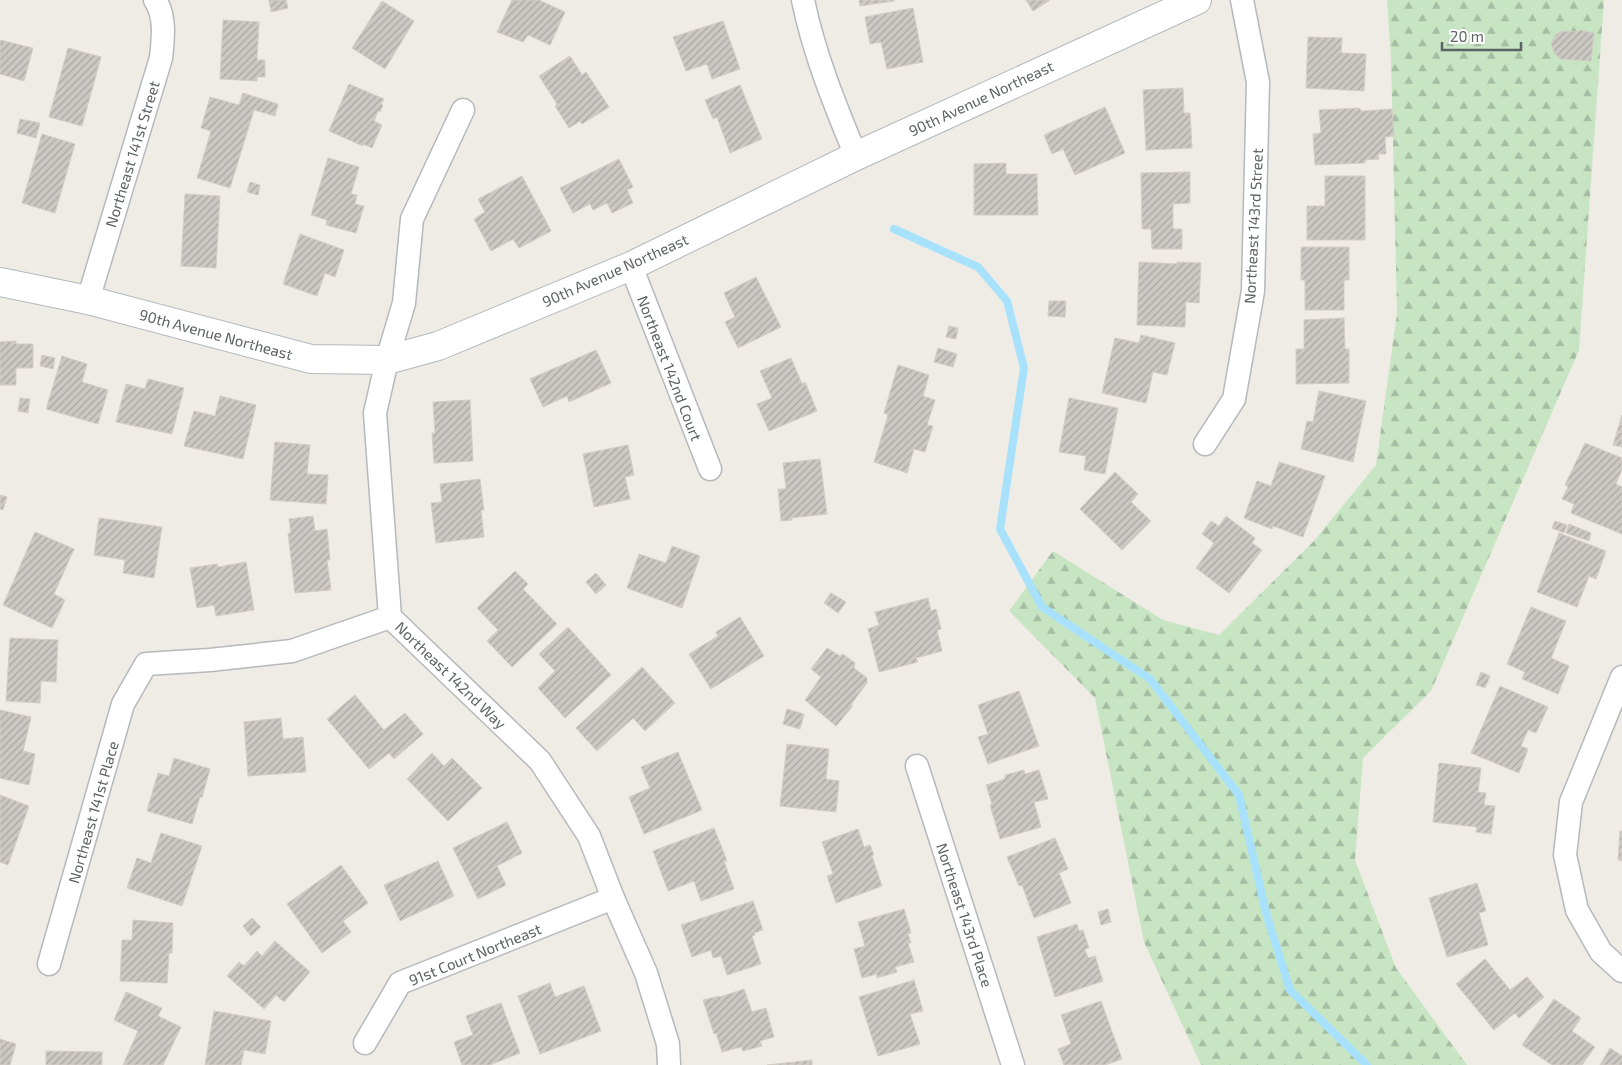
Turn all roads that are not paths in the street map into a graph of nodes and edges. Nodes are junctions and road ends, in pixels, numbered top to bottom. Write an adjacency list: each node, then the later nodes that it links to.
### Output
1 (803, 0): 6 (street)
2 (1197, 0): 6 (street, 90th Avenue Northeast)
3 (1242, 0): 11 (street, Northeast 143rd Street)
4 (157, 4): 9 (street, Northeast 141st Street)
5 (463, 110): 10 (street, Northeast 142nd Way)
6 (856, 156): 7 (street, 90th Avenue Northeast)
7 (630, 266): 10 (street, 90th Avenue Northeast); 12 (street, Northeast 142nd Court)
8 (0, 282): 9 (street, 90th Avenue Northeast)
9 (88, 300): 10 (street, 90th Avenue Northeast)
10 (387, 360): 13 (street, Northeast 142nd Way)
11 (1205, 444)
12 (710, 469)
13 (390, 617): 16 (street, Northeast 142nd Way); 17 (street, Northeast 141st Place)
14 (1622, 677): 18 (street)
15 (917, 766): 21 (street, Northeast 143rd Place)
16 (613, 898): 19 (street, 91st Court Northeast); 20 (street, Northeast 142nd Way)
17 (49, 964)
18 (1622, 971)
19 (365, 1043)
20 (669, 1065)
21 (1013, 1065)

